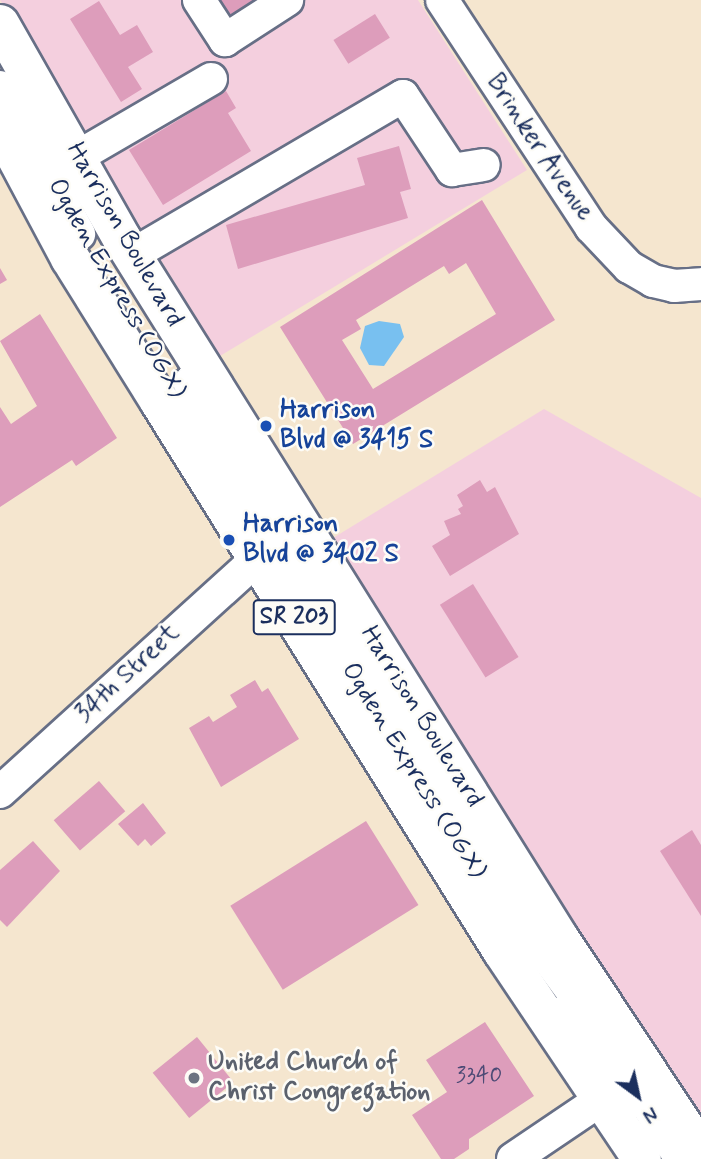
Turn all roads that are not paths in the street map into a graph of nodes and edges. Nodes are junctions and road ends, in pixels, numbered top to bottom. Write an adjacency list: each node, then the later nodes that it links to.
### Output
1 (199, 0): 2 (street)
2 (287, 0)
3 (442, 0): 12 (street, Brinker Avenue)
4 (0, 24): 9 (main road, Harrison Boulevard / SR 203)
5 (0, 55): 20 (street, Ogden Express (OGX))
6 (211, 79): 9 (street)
7 (0, 88): 19 (street, Ogden Express (OGX))
8 (0, 127): 13 (main road, Harrison Boulevard / SR 203)
9 (77, 157): 11 (main road, Harrison Boulevard / SR 203)
10 (484, 165): 11 (street)
11 (132, 255): 16 (main road, Harrison Boulevard / SR 203)
12 (701, 284)
13 (257, 559): 14 (street, 34th Street); 15 (main road, Harrison Boulevard / SR 203)
14 (0, 792)
15 (603, 1098): 17 (street); 18 (main road, Harrison Boulevard / SR 203)
16 (701, 1152)
17 (513, 1159)
18 (642, 1159)
19 (666, 1159)
20 (681, 1159)

